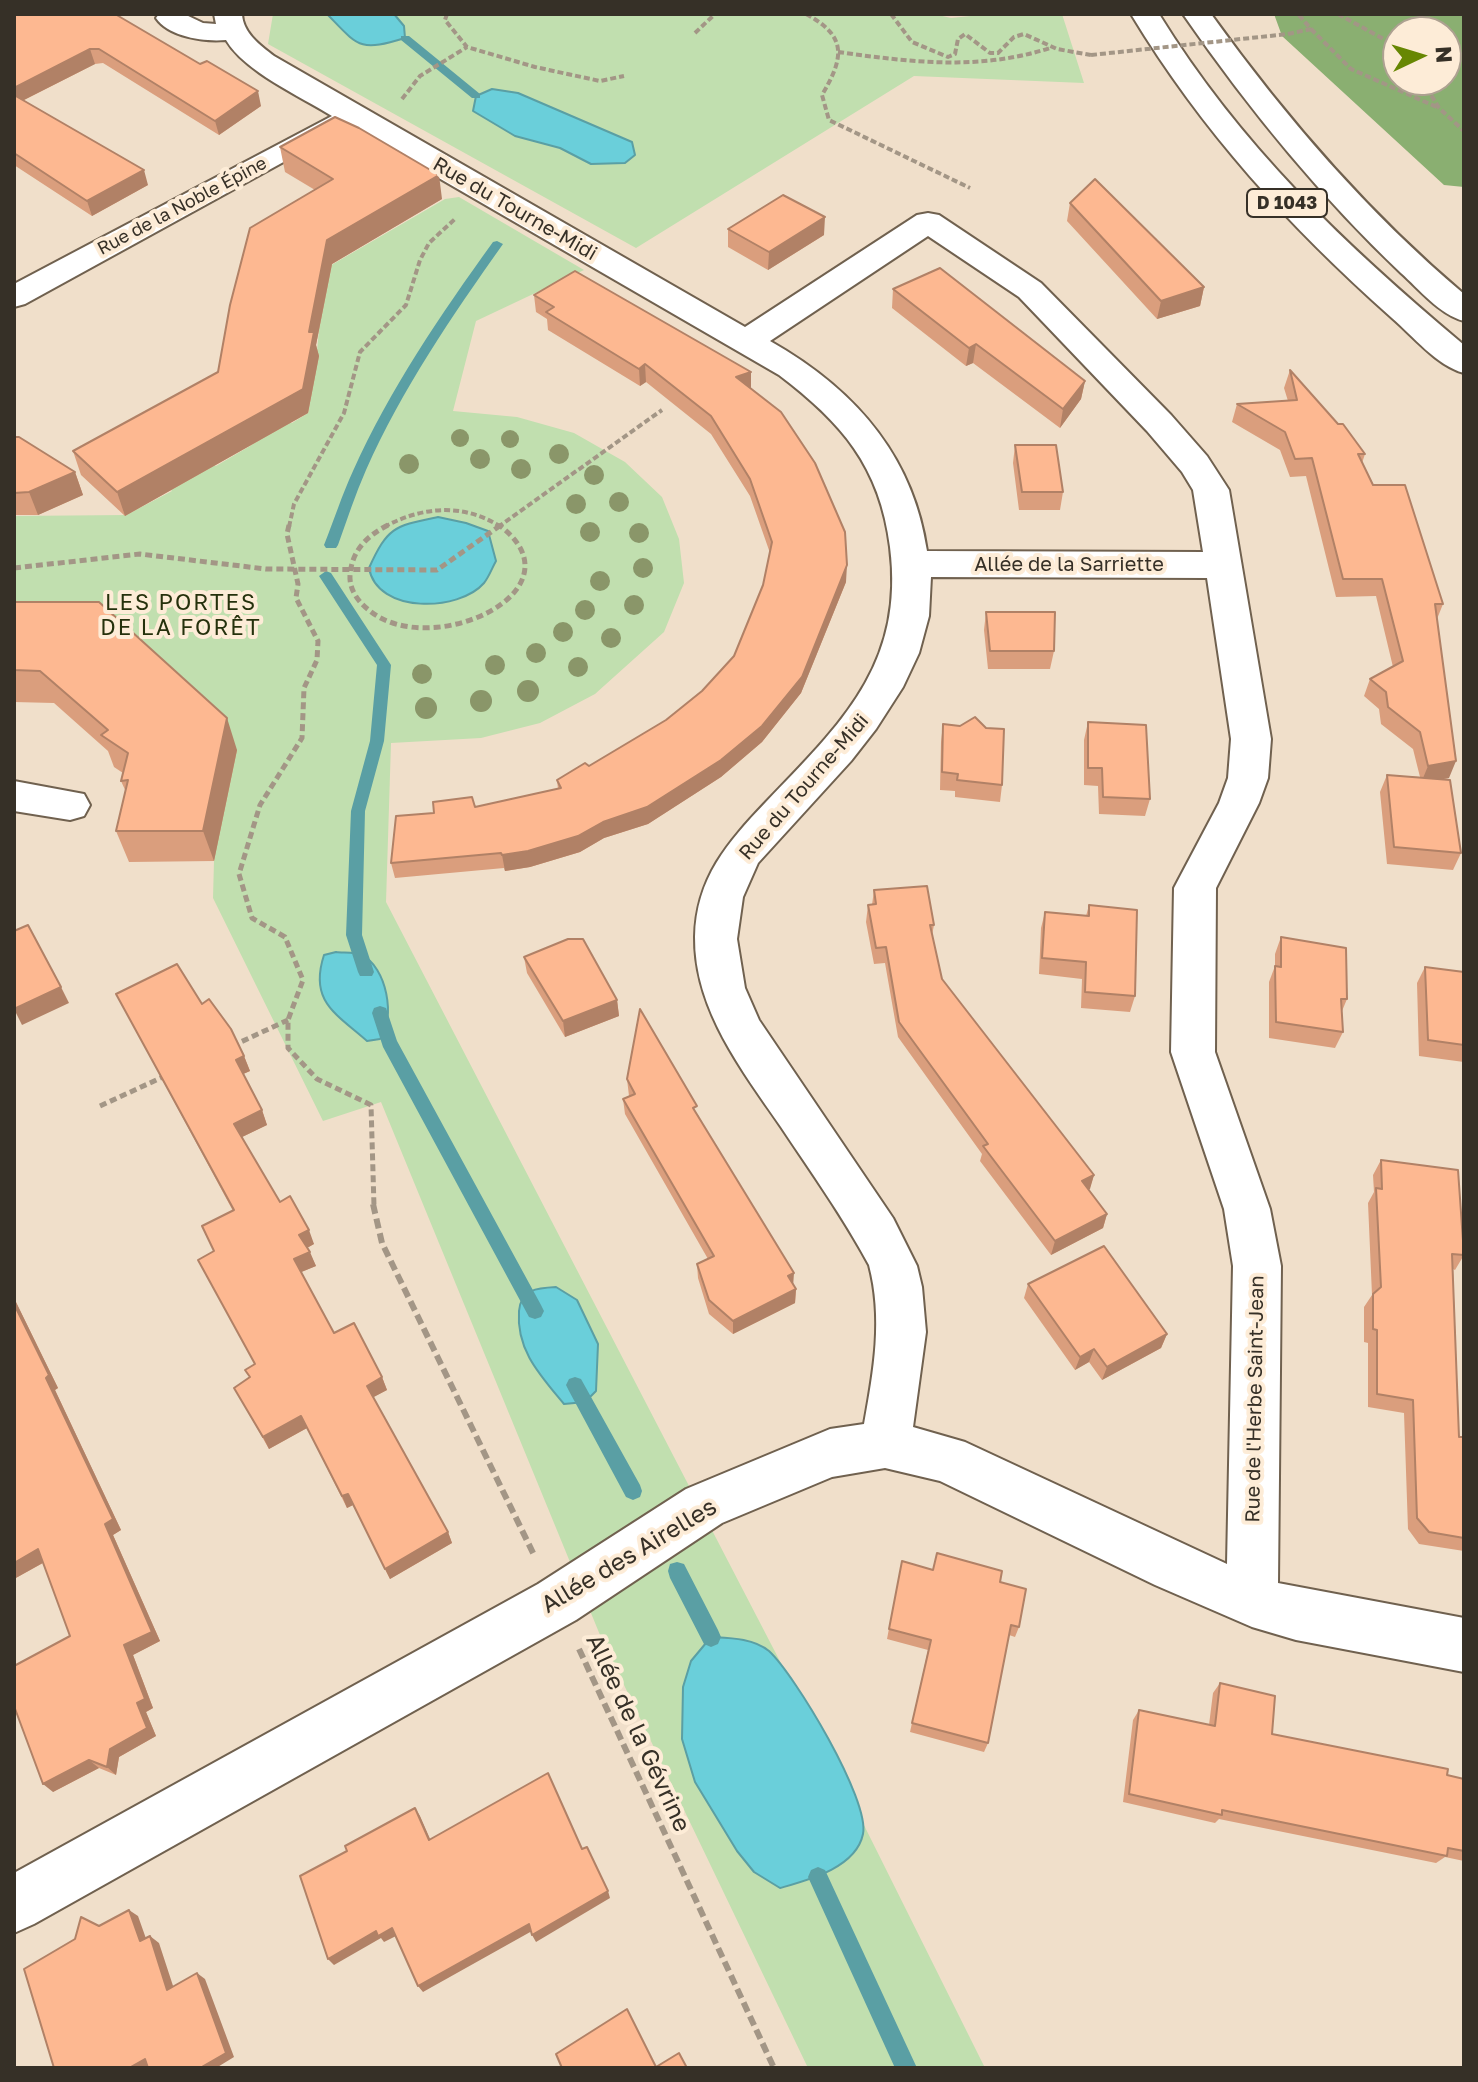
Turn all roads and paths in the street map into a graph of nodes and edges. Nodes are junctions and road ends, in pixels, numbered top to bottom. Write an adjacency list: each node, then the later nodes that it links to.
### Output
1 (447, 14): 15 (path)
2 (715, 14): 13 (path)
3 (823, 14): 9 (path)
4 (891, 14): 16 (path)
5 (1145, 14): 31 (main road, D 1043)
6 (1197, 14): 29 (main road, D 1043)
7 (1298, 14): 12 (path)
8 (1338, 14): 14 (path)
9 (808, 15): 17 (path)
10 (170, 18): 11 (main road)
11 (231, 23): 22 (main road, Rue du Tourne-Midi)
12 (1311, 29): 16 (path, bridge); 21 (path)
13 (695, 33)
14 (1382, 38)
15 (467, 47): 18 (path); 19 (path)
16 (1051, 47): 17 (path)
17 (838, 52): 24 (path)
18 (420, 76)
19 (624, 76)
20 (1432, 96): 21 (path)
21 (1439, 108): 23 (path)
22 (351, 115): 25 (main road, Rue du Tourne-Midi); 27 (main road, Rue de la Noble Épine)
23 (1464, 131)
24 (970, 188)
25 (487, 193): 30 (main road, Rue du Tourne-Midi); 38 (path)
26 (14, 261): 27 (main road)
27 (42, 282): 28 (main road, Rue de la Noble Épine)
28 (14, 297)
29 (1464, 311)
30 (745, 342): 34 (main road, Rue du Tourne-Midi); 35 (main road, Rue de l'Herbe Saint-Jean)
31 (1464, 362)
32 (662, 410): 33 (path)
33 (500, 523): 37 (path); 37 (path); 37 (path)
34 (914, 564): 35 (main road, Allée de la Sarriette); 45 (main road, Rue du Tourne-Midi)
35 (1225, 565): 46 (main road, Rue de l'Herbe Saint-Jean)
36 (14, 568): 38 (path)
37 (348, 568): 38 (path)
38 (295, 570): 41 (path)
39 (14, 796): 40 (main road)
40 (70, 805)
41 (288, 1020): 42 (path); 47 (path, Allée de la Gévrine)
42 (231, 1046)
43 (173, 1073): 44 (path)
44 (100, 1106)
45 (885, 1444): 46 (main road, Allée des Airelles); 47 (main road, Allée des Airelles)
46 (1252, 1601): 48 (main road, Allée des Airelles)
47 (557, 1602): 49 (main road, Allée des Airelles); 50 (path, Allée de la Gévrine)
48 (1464, 1645)
49 (14, 1904)
50 (774, 2068)

